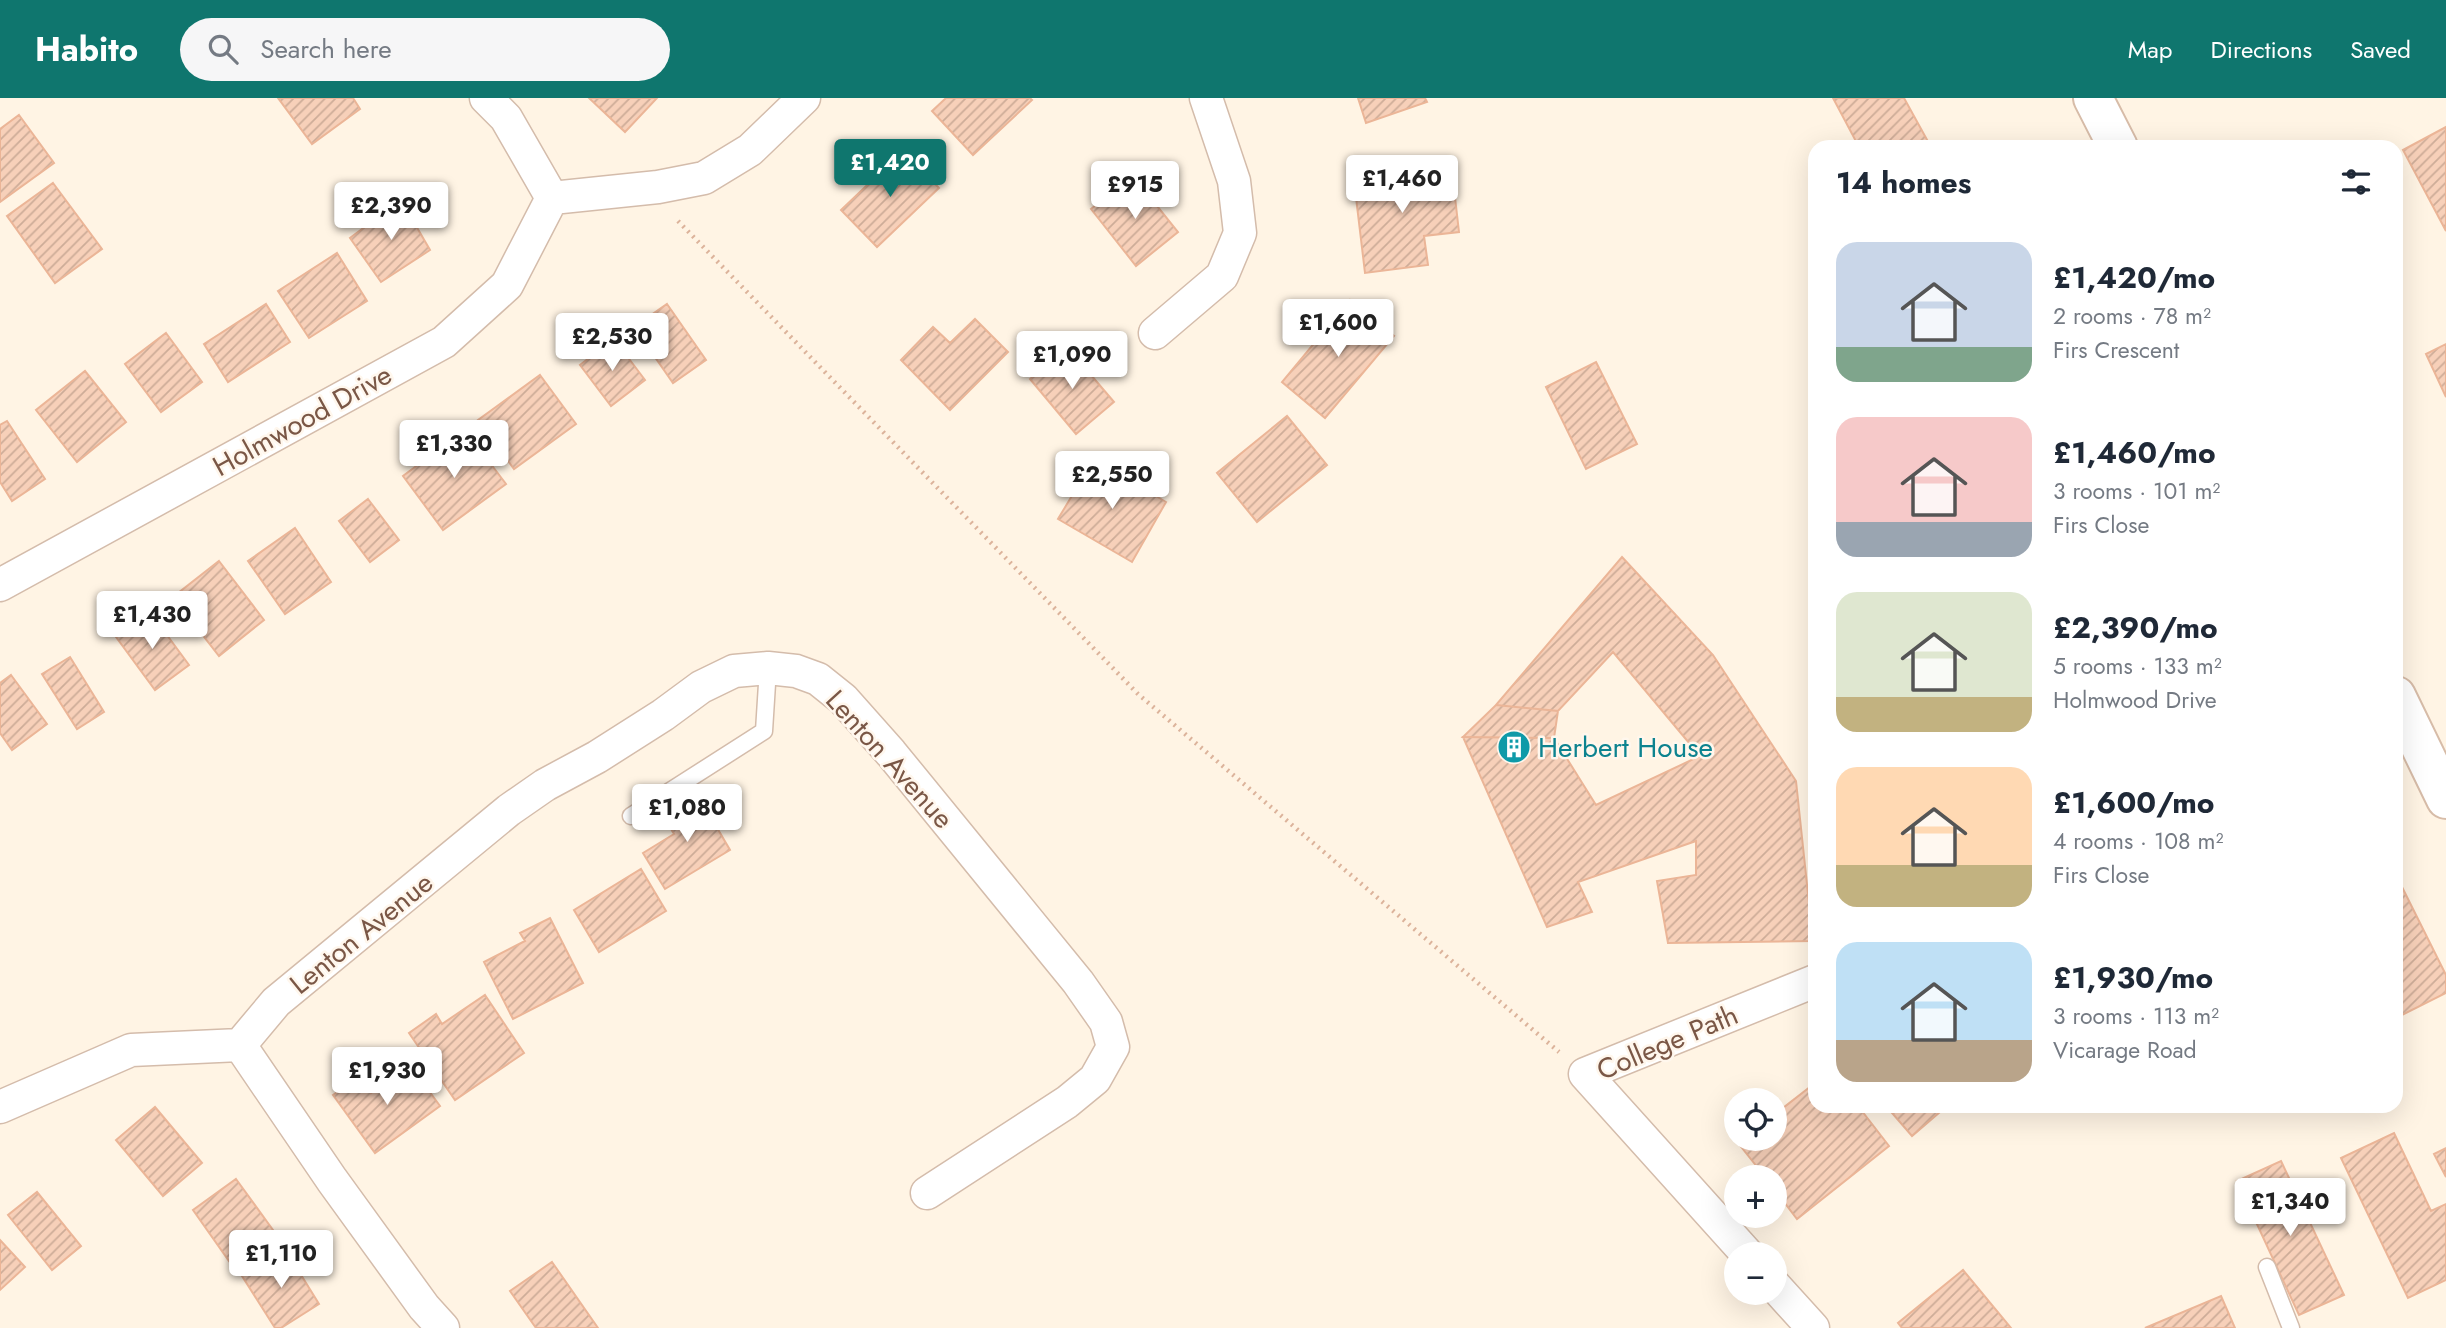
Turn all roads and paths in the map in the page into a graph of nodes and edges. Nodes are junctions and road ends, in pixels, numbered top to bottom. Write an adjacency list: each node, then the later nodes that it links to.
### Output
1 (486, 98): 7 (street)
2 (804, 98): 6 (street)
3 (1206, 98): 8 (street)
4 (2093, 98): 5 (street)
5 (2114, 140)
6 (658, 187): 7 (street); 16 (path)
7 (552, 198): 9 (street, Holmwood Drive)
8 (1155, 333)
9 (0, 585)
10 (768, 668): 13 (lane); 15 (street, Lenton Avenue); 18 (street, Lenton Avenue)
11 (2403, 710): 12 (street)
12 (2446, 799)
13 (631, 816)
14 (1808, 984): 16 (street, College Path)
15 (240, 1045): 17 (street); 22 (street)
16 (1585, 1074): 19 (street, College Path)
17 (0, 1107)
18 (927, 1193)
19 (1736, 1242)
20 (2267, 1267): 24 (lane)
21 (1787, 1299): 23 (street)
22 (443, 1328)
23 (1814, 1328)
24 (2291, 1328)

